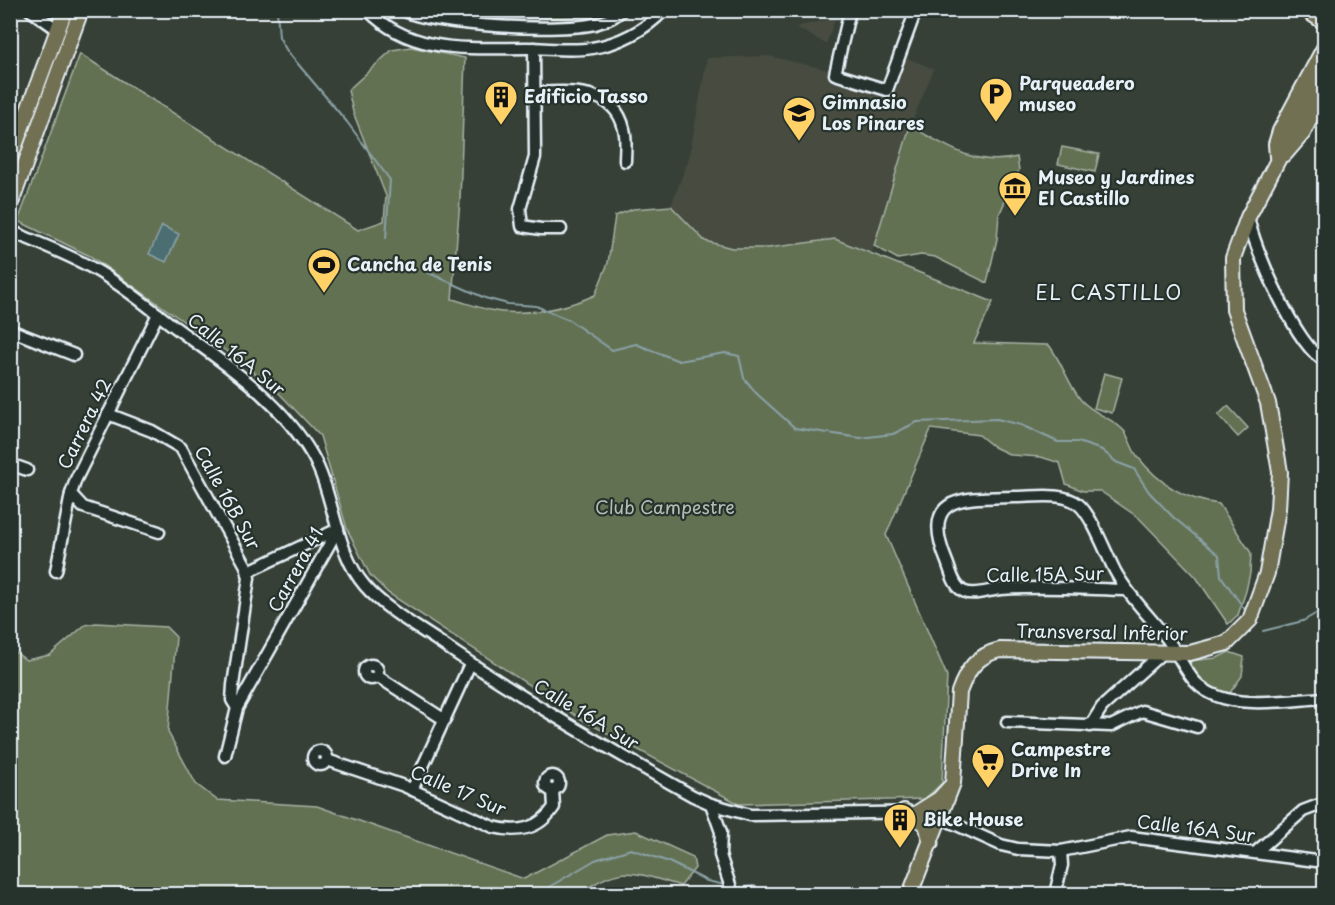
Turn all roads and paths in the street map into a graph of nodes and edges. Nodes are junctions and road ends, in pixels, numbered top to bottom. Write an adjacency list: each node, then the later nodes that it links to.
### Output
1 (30, 10): 12 (street)
2 (65, 10): 12 (main road)
3 (81, 10): 23 (main road)
4 (368, 10): 13 (street)
5 (403, 10): 6 (street)
6 (622, 10)
7 (664, 10): 13 (street)
8 (850, 10): 9 (street)
9 (916, 10)
10 (1306, 10): 11 (main road)
11 (1323, 23)
12 (57, 29): 18 (main road)
13 (534, 48): 17 (street)
14 (1324, 48): 20 (main road)
15 (1322, 76): 20 (main road, Transversal Inferior)
16 (1324, 90): 20 (main road)
17 (534, 93): 21 (street); 25 (street)
18 (18, 139): 19 (main road); 22 (main road)
19 (11, 154)
20 (1278, 158): 24 (main road, Transversal Inferior)
21 (625, 161)
22 (10, 171)
23 (10, 206)
24 (1248, 218): 27 (main road, Transversal Inferior); 28 (street)
25 (561, 229)
26 (10, 231): 29 (street, Calle 16A Sur)
27 (1235, 248): 28 (street); 44 (main road, Transversal Inferior)
28 (1257, 250): 32 (street)
29 (158, 315): 33 (street, Carrera 42); 37 (street, Calle 16A Sur)
30 (10, 330): 31 (street)
31 (74, 355)
32 (1324, 360)
33 (108, 414): 36 (street, Carrera 42); 40 (street, Calle 16B Sur)
34 (10, 464): 35 (street)
35 (27, 470)
36 (71, 494): 38 (street, Carrera 42); 39 (street)
37 (338, 529): 40 (street, Carrera 41); 45 (street, Calle 16A Sur); 49 (street, Carrera 41)
38 (159, 532)
39 (56, 571)
40 (249, 571): 49 (street, Carrera 41)
41 (1127, 590): 41 (street, Calle 15A Sur); 44 (street)
42 (1145, 653): 43 (main road, Transversal Inferior); 46 (street); 56 (main road, Transversal Inferior)
43 (1162, 653): 44 (main road, Transversal Inferior); 46 (street)
44 (1184, 657): 48 (street)
45 (470, 664): 50 (street); 60 (street, Calle 16A Sur)
46 (1144, 668): 52 (street)
47 (377, 675): 50 (street)
48 (1324, 698)
49 (237, 708): 54 (street, Carrera 41)
50 (445, 720): 57 (street)
51 (1006, 722): 52 (street)
52 (1090, 726): 53 (street)
53 (1197, 727)
54 (225, 756)
55 (327, 760): 57 (street, Calle 17 Sur)
56 (953, 783): 62 (main road); 63 (main road, Transversal Inferior)
57 (412, 790): 58 (street, Calle 17 Sur)
58 (553, 790)
59 (1324, 803): 64 (street)
60 (711, 804): 61 (street, Calle 16A Sur); 70 (street)
61 (904, 811): 62 (street, Calle 16A Sur); 65 (main road)
62 (920, 811): 63 (street, Calle 16A Sur)
63 (942, 816): 65 (main road, Transversal Inferior); 66 (street, Calle 16A Sur)
64 (1267, 842): 67 (street); 68 (street)
65 (931, 843): 71 (main road, Transversal Inferior)
66 (1061, 851): 67 (street, Calle 16A Sur); 72 (street)
67 (1257, 852): 68 (street, Calle 16A Sur)
68 (1269, 854): 69 (street, Calle 16A Sur)
69 (1324, 862)
70 (731, 891)
71 (910, 894)
72 (1055, 894)

